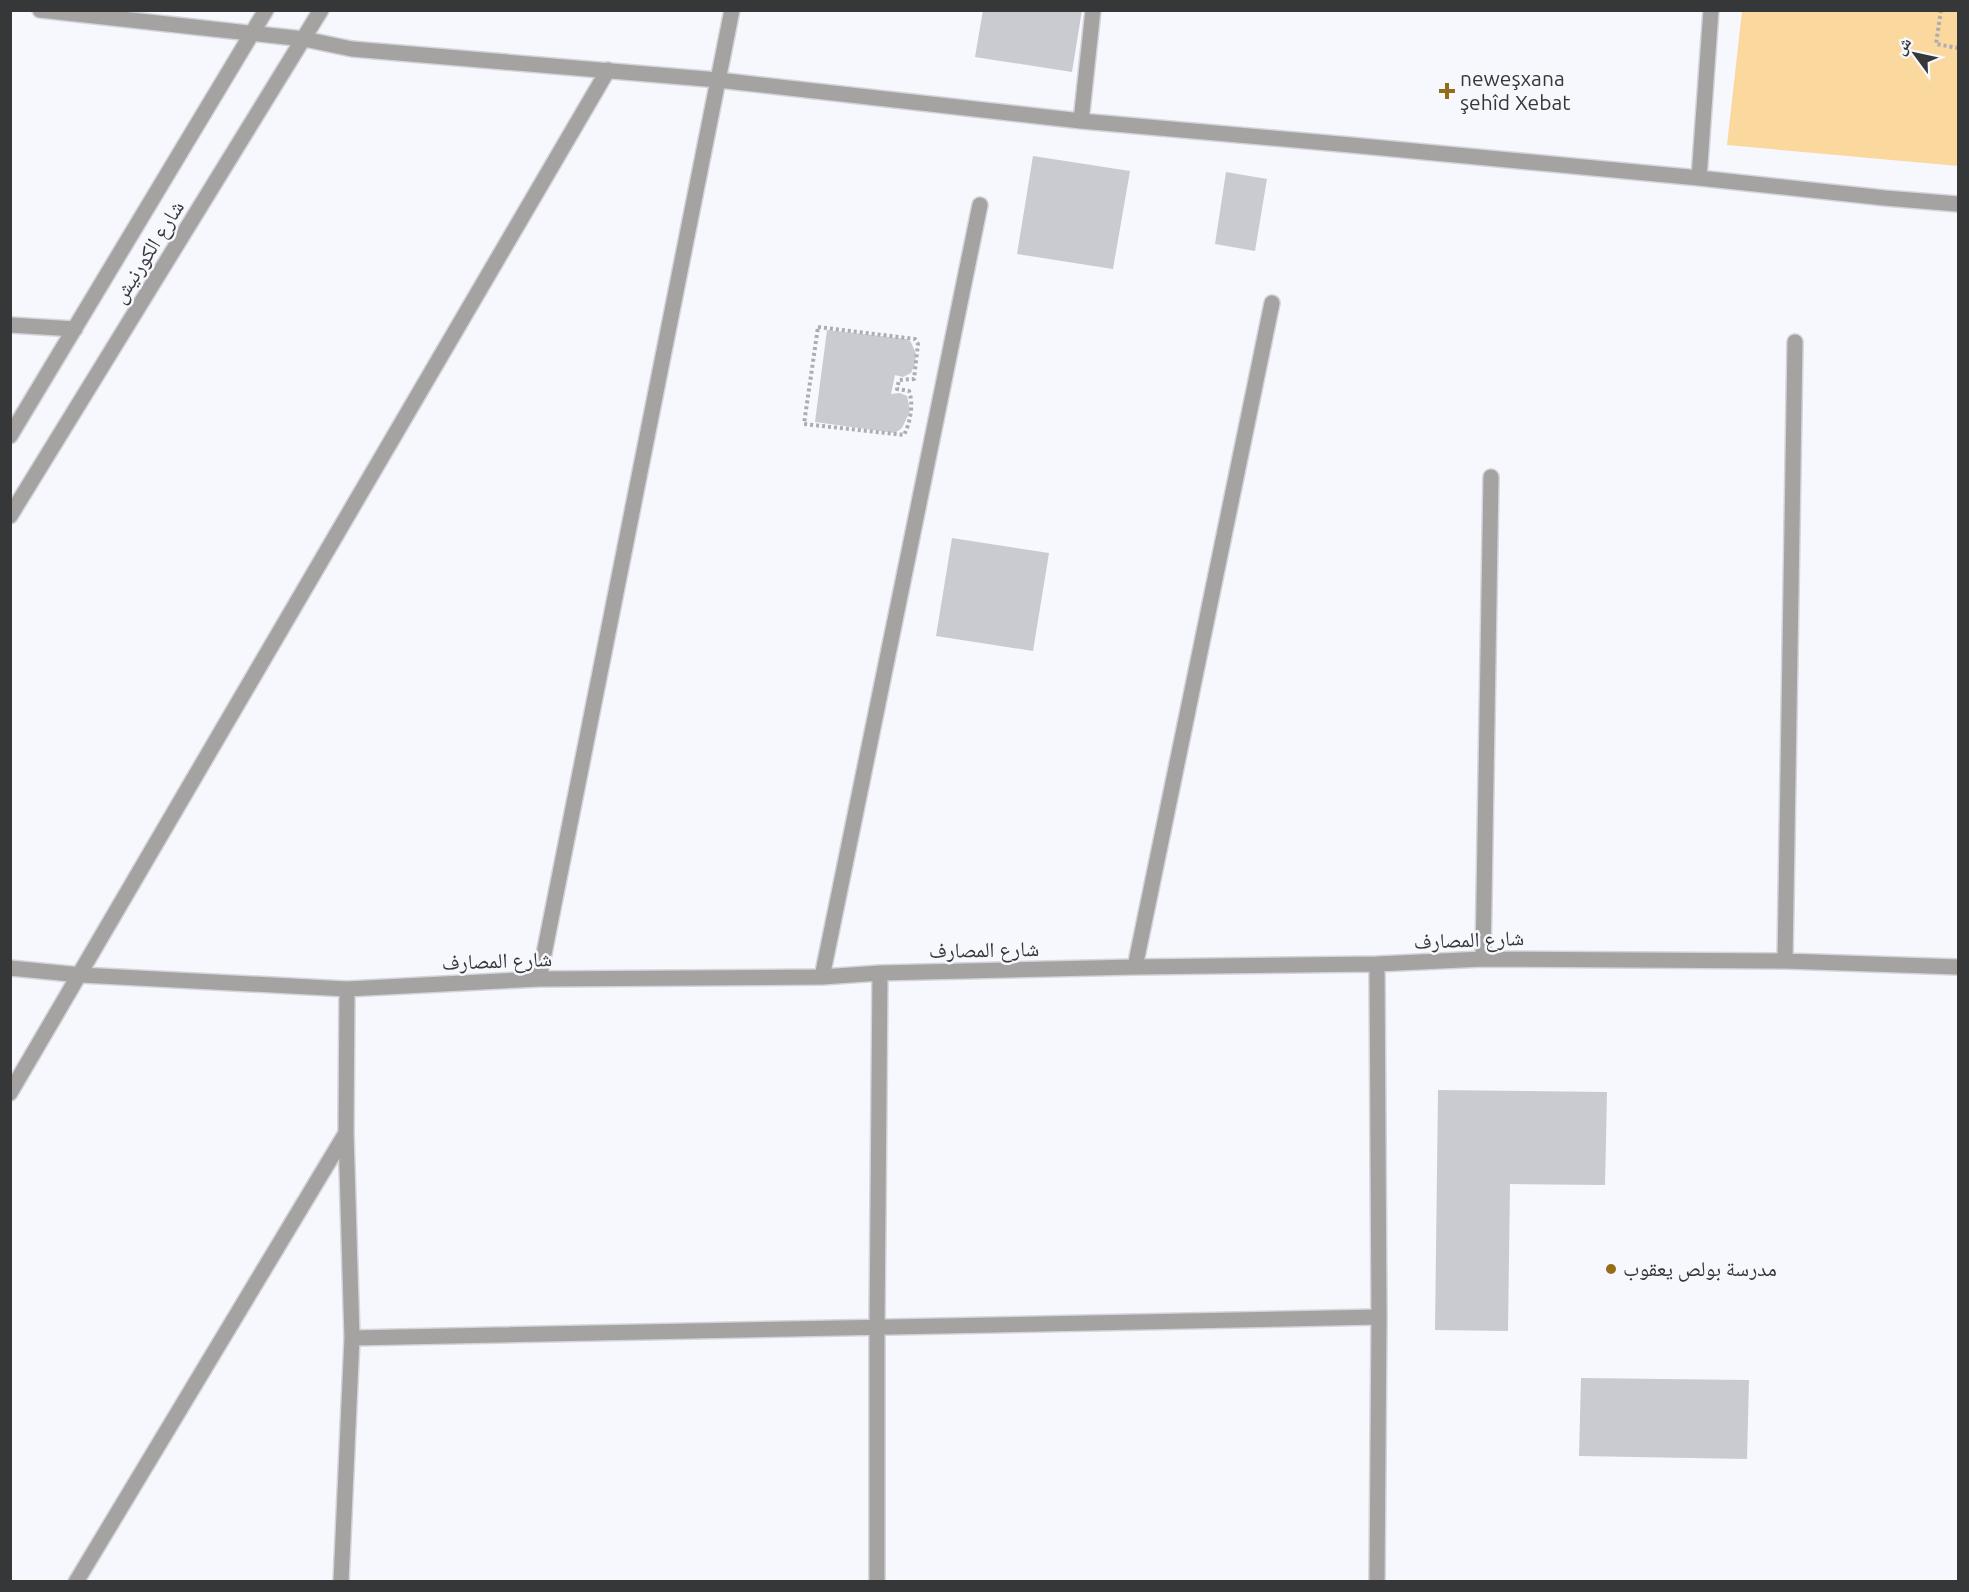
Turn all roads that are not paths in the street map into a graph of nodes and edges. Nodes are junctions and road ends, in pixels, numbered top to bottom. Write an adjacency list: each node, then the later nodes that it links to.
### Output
1 (40, 10): 7 (street)
2 (266, 10): 7 (street, شارع الكورنيش)
3 (321, 10): 8 (street, شارع الكورنيش)
4 (732, 10): 10 (street)
5 (1094, 10): 11 (street)
6 (1711, 10): 12 (street)
7 (252, 33): 8 (street); 17 (street, شارع الكورنيش)
8 (304, 39): 9 (street); 21 (street, شارع الكورنيش)
9 (608, 70): 10 (street); 29 (street)
10 (718, 80): 11 (street); 31 (street)
11 (1081, 121): 12 (street)
12 (1699, 178): 13 (street)
13 (1959, 204)
14 (980, 205): 30 (street)
15 (1272, 303): 25 (street)
16 (10, 325): 17 (street)
17 (75, 329): 19 (street, شارع الكورنيش)
18 (1795, 342): 23 (street)
19 (10, 436)
20 (1491, 477): 22 (street)
21 (10, 516)
22 (1483, 959): 23 (street, شارع المصارف); 24 (street, شارع المصارف)
23 (1785, 962): 26 (street, شارع المصارف)
24 (1377, 964): 25 (street, شارع المصارف); 35 (street)
25 (1135, 967): 28 (street, شارع المصارف)
26 (1959, 967)
27 (10, 968): 29 (street, شارع المصارف)
28 (880, 973): 30 (street, شارع المصارف); 36 (street)
29 (81, 975): 32 (street, شارع المصارف); 33 (street)
30 (822, 977): 31 (street, شارع المصارف)
31 (539, 980): 32 (street, شارع المصارف)
32 (347, 989): 34 (street)
33 (10, 1093)
34 (346, 1132): 37 (street); 38 (street)
35 (1379, 1317): 36 (street); 41 (street)
36 (877, 1327): 37 (street); 40 (street)
37 (352, 1338): 39 (street)
38 (75, 1581)
39 (341, 1581)
40 (877, 1581)
41 (1377, 1581)

